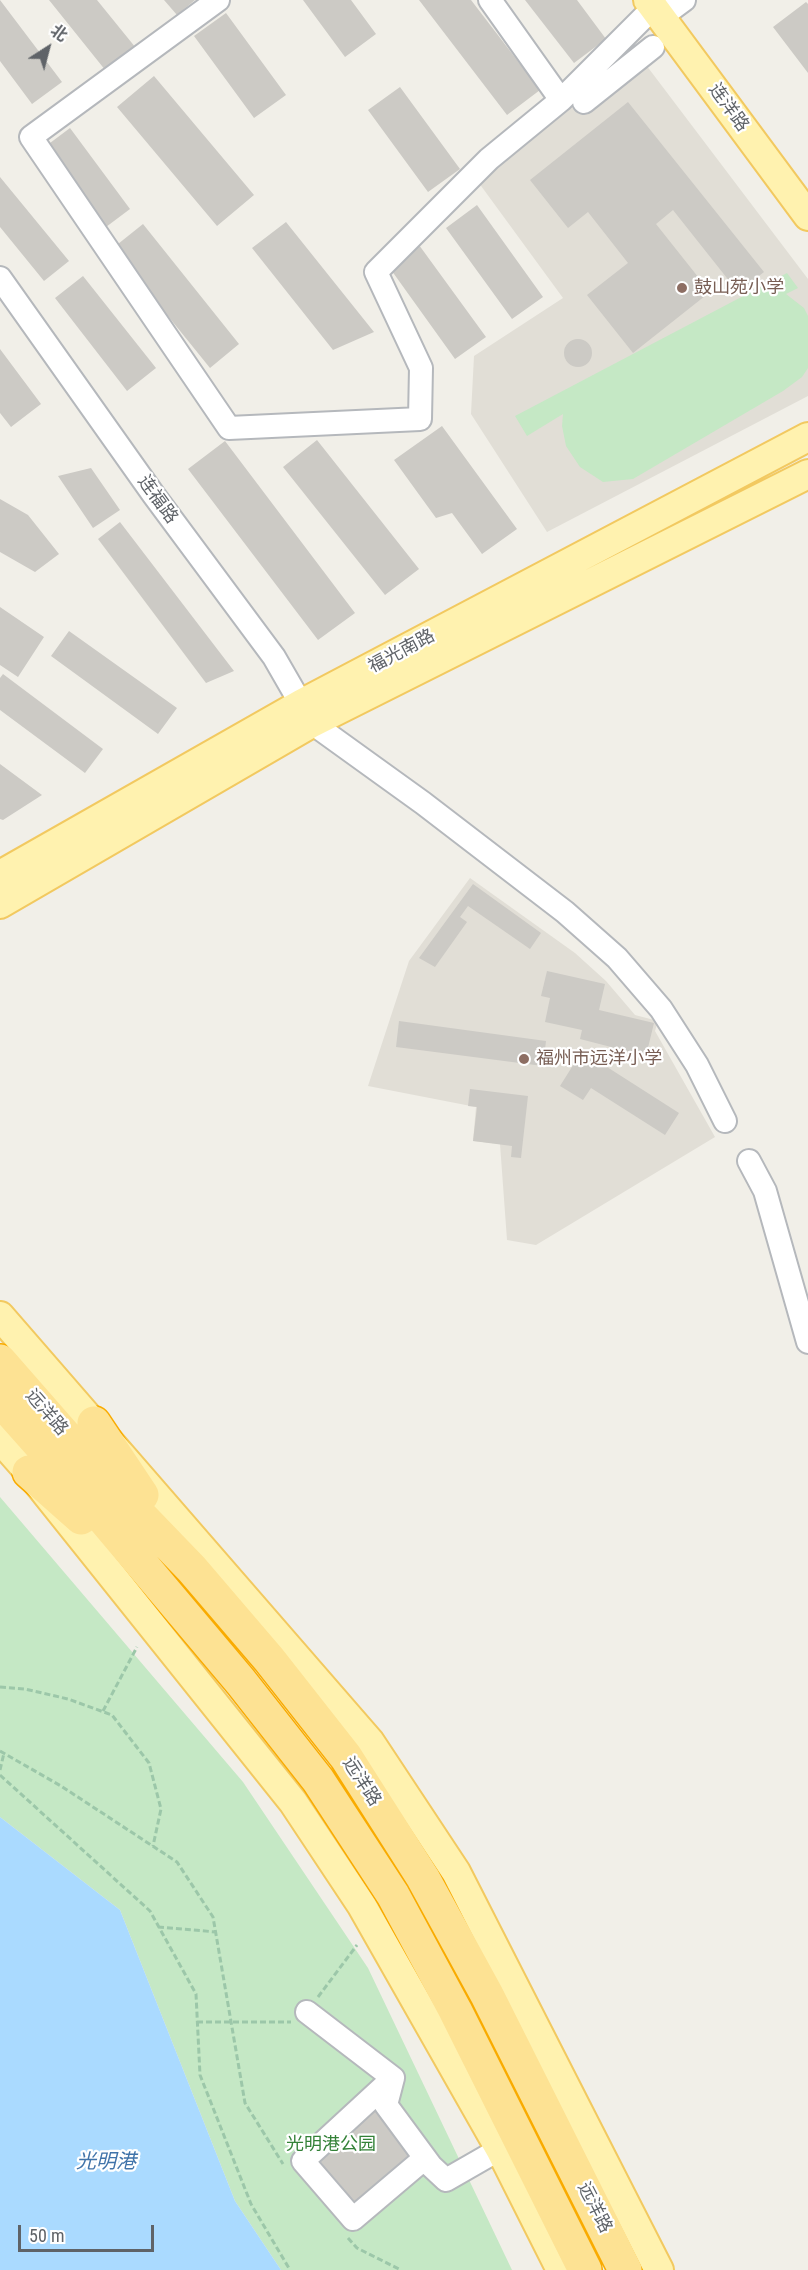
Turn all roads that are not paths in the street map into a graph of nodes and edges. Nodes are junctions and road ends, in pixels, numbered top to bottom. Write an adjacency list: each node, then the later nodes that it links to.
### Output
1 (218, 0): 6 (street)
2 (490, 0): 6 (street)
3 (684, 0): 4 (street)
4 (654, 8): 6 (street); 8 (main road, 连洋路)
5 (653, 47): 7 (street)
6 (561, 100)
7 (584, 102)
8 (808, 216)
9 (0, 278): 12 (street, 连福路)
10 (808, 437): 12 (main road, 福光南路)
11 (808, 474): 12 (main road, 福光南路)
12 (307, 714): 13 (main road, 福光南路); 14 (main road, 福光南路); 15 (street)
13 (0, 875)
14 (0, 904)
15 (725, 1121)
16 (749, 1161): 18 (street)
17 (0, 1316): 21 (main road)
18 (808, 1342)
19 (0, 1361): 24 (highway, 远洋路)
20 (0, 1400): 25 (highway, 远洋路)
21 (94, 1423): 24 (highway); 33 (main road)
22 (0, 1439): 23 (main road)
23 (29, 1472): 25 (highway); 28 (main road)
24 (192, 1569): 32 (highway, 远洋路)
25 (164, 1594): 31 (highway, 远洋路)
26 (307, 2012): 27 (street)
27 (393, 2078): 29 (street); 29 (street)
28 (500, 2149): 29 (street); 30 (main road)
29 (425, 2158)
30 (561, 2270)
31 (585, 2270)
32 (625, 2270)
33 (659, 2270)

